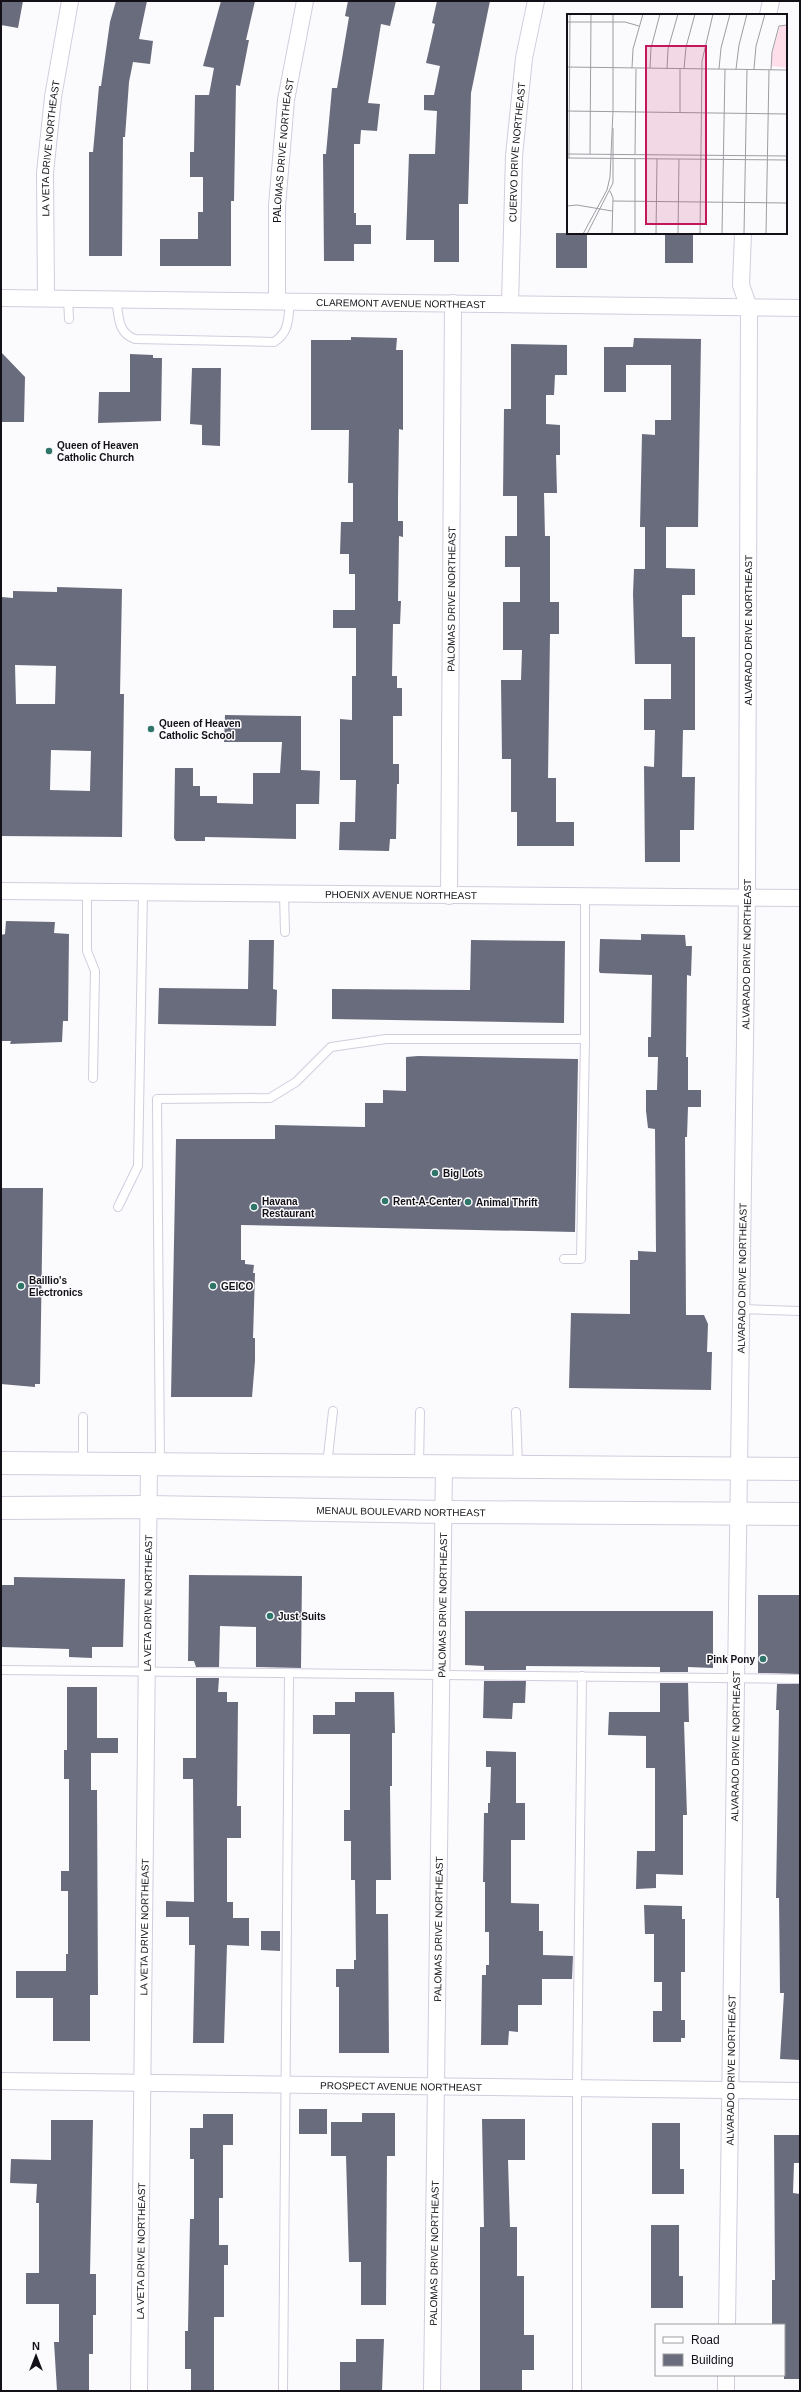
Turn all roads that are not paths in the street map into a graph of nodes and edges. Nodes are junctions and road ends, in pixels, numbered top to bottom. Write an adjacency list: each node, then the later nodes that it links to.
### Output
1 (70, 1): 7 (street, LA VETA DRIVE NORTHEAST)
2 (305, 1): 11 (street, PALOMAS DRIVE NORTHEAST)
3 (536, 1): 13 (street, CUERVO DRIVE NORTHEAST)
4 (771, 1): 5 (street)
5 (768, 14)
6 (743, 234): 14 (street, ALVARADO DRIVE NORTHEAST)
7 (46, 297): 8 (street, CLAREMONT AVENUE NORTHEAST); 9 (street, CLAREMONT AVENUE NORTHEAST)
8 (1, 298)
9 (68, 298): 10 (street, CLAREMONT AVENUE NORTHEAST); 16 (lane)
10 (116, 298): 11 (street, CLAREMONT AVENUE NORTHEAST); 11 (lane)
11 (283, 301): 12 (street, CLAREMONT AVENUE NORTHEAST)
12 (453, 303): 13 (street, CLAREMONT AVENUE NORTHEAST); 21 (street, PALOMAS DRIVE NORTHEAST)
13 (510, 304): 14 (street, CLAREMONT AVENUE NORTHEAST)
14 (749, 308): 15 (street, CLAREMONT AVENUE NORTHEAST); 23 (street, ALVARADO DRIVE NORTHEAST)
15 (800, 308)
16 (69, 319)
17 (1, 891): 18 (street, PHOENIX AVENUE NORTHEAST)
18 (87, 892): 19 (street, PHOENIX AVENUE NORTHEAST); 27 (lane)
19 (143, 892): 20 (street, PHOENIX AVENUE NORTHEAST); 28 (lane)
20 (284, 894): 21 (street, PHOENIX AVENUE NORTHEAST); 25 (lane)
21 (449, 896): 22 (street, PHOENIX AVENUE NORTHEAST)
22 (585, 896): 23 (street, PHOENIX AVENUE NORTHEAST); 26 (lane)
23 (747, 897): 24 (street, PHOENIX AVENUE NORTHEAST); 30 (street, ALVARADO DRIVE NORTHEAST)
24 (800, 898)
25 (285, 932)
26 (585, 1039): 29 (lane); 38 (lane)
27 (93, 1078)
28 (118, 1207)
29 (564, 1259)
30 (741, 1310): 31 (lane); 43 (street, ALVARADO DRIVE NORTHEAST)
31 (800, 1311)
32 (333, 1411): 39 (lane)
33 (420, 1412): 40 (lane)
34 (516, 1412): 42 (lane)
35 (83, 1417): 37 (lane)
36 (2, 1463): 37 (main road)
37 (83, 1463): 38 (main road)
38 (154, 1464): 39 (main road); 45 (street, LA VETA DRIVE NORTHEAST)
39 (327, 1465): 40 (main road)
40 (419, 1466): 41 (main road)
41 (444, 1467): 42 (main road); 47 (street, PALOMAS DRIVE NORTHEAST)
42 (518, 1467): 43 (main road)
43 (739, 1468): 44 (main road); 48 (street, ALVARADO DRIVE NORTHEAST)
44 (800, 1469)
45 (147, 1507): 46 (main road, MENAUL BOULEVARD NORTHEAST); 47 (main road, MENAUL BOULEVARD NORTHEAST); 51 (street, LA VETA DRIVE NORTHEAST)
46 (1, 1508)
47 (443, 1512): 48 (main road, MENAUL BOULEVARD NORTHEAST); 53 (street, PALOMAS DRIVE NORTHEAST)
48 (738, 1513): 49 (main road, MENAUL BOULEVARD NORTHEAST); 55 (street, ALVARADO DRIVE NORTHEAST)
49 (800, 1514)
50 (1, 1670): 51 (lane)
51 (148, 1672): 52 (lane); 58 (street, LA VETA DRIVE NORTHEAST)
52 (290, 1673): 53 (lane); 59 (lane)
53 (441, 1674): 54 (lane); 60 (street, PALOMAS DRIVE NORTHEAST)
54 (582, 1676): 55 (lane); 61 (lane)
55 (736, 1677): 56 (lane); 62 (street, ALVARADO DRIVE NORTHEAST)
56 (800, 1679)
57 (1, 2081): 58 (street, PROSPECT AVENUE NORTHEAST)
58 (143, 2083): 59 (street, PROSPECT AVENUE NORTHEAST); 66 (street, LA VETA DRIVE NORTHEAST)
59 (284, 2085): 60 (street, PROSPECT AVENUE NORTHEAST); 67 (lane)
60 (437, 2087): 61 (street, PROSPECT AVENUE NORTHEAST); 68 (street, PALOMAS DRIVE NORTHEAST)
61 (576, 2089): 62 (street, PROSPECT AVENUE NORTHEAST); 69 (lane)
62 (730, 2090): 63 (street, PROSPECT AVENUE NORTHEAST); 64 (street, ALVARADO DRIVE NORTHEAST)
63 (800, 2091)
64 (727, 2324)
65 (726, 2376): 70 (street)
66 (139, 2391)
67 (283, 2391)
68 (432, 2391)
69 (577, 2391)
70 (726, 2391)

